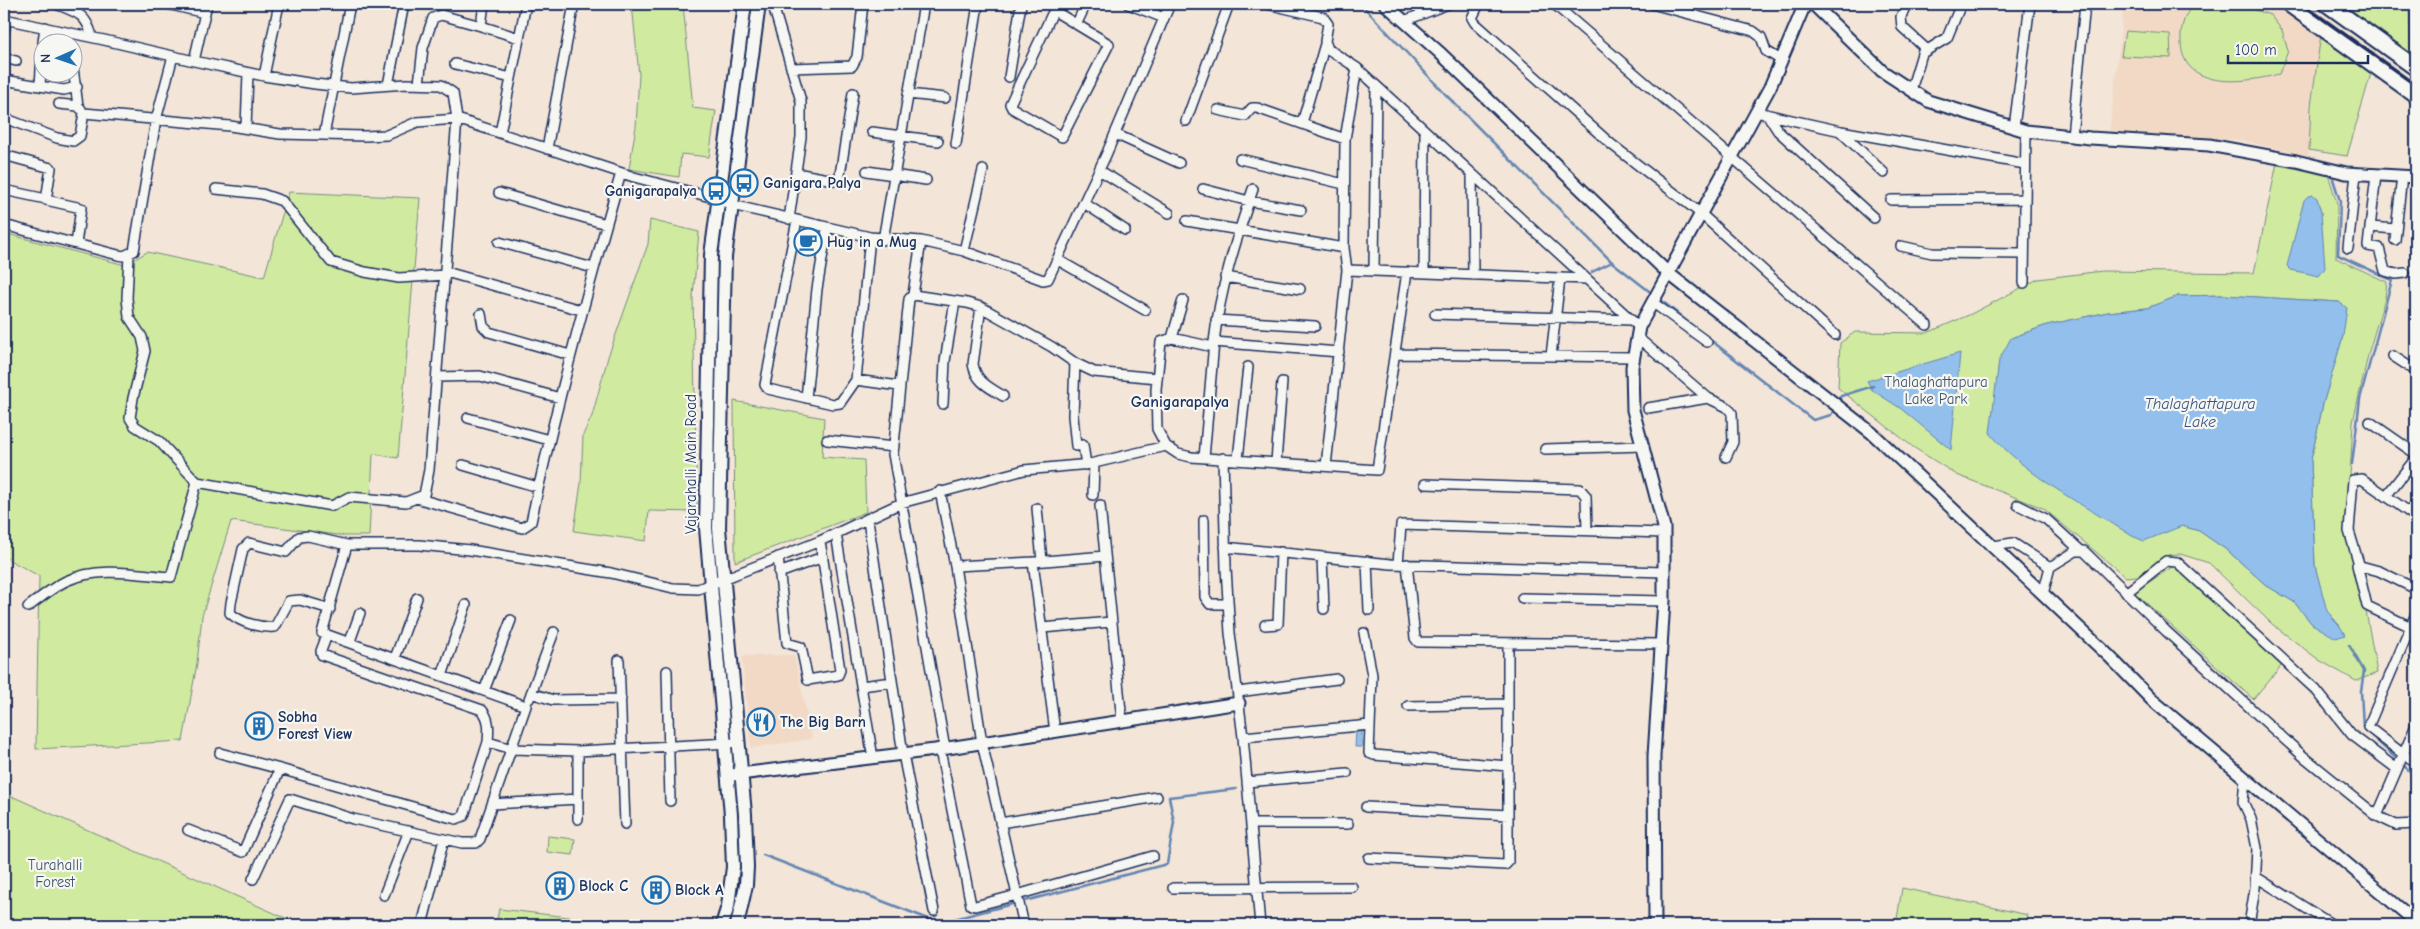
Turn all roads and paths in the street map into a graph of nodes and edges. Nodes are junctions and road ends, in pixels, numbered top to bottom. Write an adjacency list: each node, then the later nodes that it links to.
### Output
1 (56, 4): 44 (street)
2 (167, 4): 34 (street)
3 (279, 4): 58 (street)
4 (350, 4): 66 (street)
5 (404, 4): 67 (street)
6 (484, 4): 39 (street)
7 (526, 4): 45 (street)
8 (574, 4): 98 (street)
9 (745, 4): 124 (main road, Vajarahalli Main Road)
10 (759, 4): 129 (main road, Vajarahalli Main Road)
11 (769, 4): 54 (street)
12 (863, 4): 54 (street)
13 (924, 4): 72 (street)
14 (978, 4): 97 (street)
15 (1021, 4): 59 (street)
16 (1086, 4): 38 (street)
17 (1128, 4): 35 (street)
18 (1170, 4): 35 (street)
19 (1229, 4): 82 (street)
20 (1267, 4): 46 (street)
21 (1385, 4): 37 (street)
22 (1448, 4): 37 (street)
23 (1479, 4): 132 (street)
24 (1554, 4): 100 (street)
25 (1656, 4): 50 (street)
26 (1806, 4): 50 (street)
27 (1814, 4): 70 (street)
28 (1906, 4): 47 (street)
29 (1961, 4): 47 (street)
30 (2030, 4): 84 (street)
31 (2085, 4): 94 (street)
32 (2289, 4): 73 (highway)
33 (2327, 4): 56 (highway)
34 (206, 8): 52 (street)
35 (1164, 18): 91 (street)
36 (5, 19): 40 (street); 42 (street)
37 (1404, 21): 162 (street)
38 (1077, 24): 38 (street)
39 (482, 26): 45 (street); 64 (street)
40 (45, 27): 41 (street); 43 (street)
41 (62, 31): 44 (street)
42 (4, 32)
43 (45, 32)
44 (92, 37): 48 (street)
45 (519, 38): 60 (street)
46 (1325, 44): 55 (street); 83 (street)
47 (1924, 52): 70 (street)
48 (173, 56): 52 (street); 81 (street)
49 (4, 58): 51 (street)
50 (1781, 60): 78 (street)
51 (16, 61)
52 (194, 61): 57 (street)
53 (455, 64): 60 (street)
54 (791, 68): 108 (street)
55 (1357, 68): 68 (street); 95 (street)
56 (2416, 68)
57 (248, 73): 58 (street); 85 (street)
58 (264, 76): 66 (street)
59 (1009, 76)
60 (511, 78): 90 (street)
61 (4, 80): 65 (street)
62 (40, 82): 65 (street)
63 (76, 82): 69 (street)
64 (419, 84): 67 (street); 80 (street)
65 (40, 86): 69 (street)
66 (335, 86): 67 (street); 92 (street)
67 (388, 86)
68 (1376, 86): 86 (street); 158 (street)
69 (77, 88): 76 (street)
70 (1911, 90): 84 (street)
71 (853, 93): 108 (street)
72 (908, 94): 74 (street); 93 (street)
73 (2416, 95)
74 (945, 98)
75 (58, 104): 76 (street)
76 (81, 109): 79 (street); 81 (street)
77 (1218, 110): 83 (street)
78 (1762, 113): 87 (street); 100 (street); 133 (street)
79 (4, 118)
80 (457, 119): 90 (street); 92 (street); 160 (street)
81 (156, 120): 85 (street); 154 (street)
82 (1186, 121)
83 (1302, 123): 95 (street)
84 (2014, 127): 88 (street)
85 (246, 128): 92 (street)
86 (1425, 131): 111 (street); 161 (street)
87 (1841, 131): 103 (street); 109 (street)
88 (2026, 131): 94 (street); 103 (street)
89 (872, 132): 93 (street)
90 (500, 133): 98 (street)
91 (1115, 134): 102 (street); 105 (street)
92 (324, 135)
93 (901, 136): 96 (street); 110 (street)
94 (2072, 136): 112 (street)
95 (1345, 139): 117 (street)
96 (938, 141)
97 (956, 144)
98 (547, 149): 107 (street)
99 (4, 155): 123 (street)
100 (1732, 158): 132 (street); 181 (street)
101 (1240, 159): 117 (street)
102 (1179, 163)
103 (2025, 164): 125 (street)
104 (984, 170): 152 (street)
105 (1099, 170): 128 (street); 131 (street)
106 (867, 171): 110 (street)
107 (621, 172): 124 (street); 136 (street)
108 (796, 173): 134 (street)
109 (1884, 173)
110 (894, 174): 116 (street); 144 (street)
111 (1472, 174): 164 (street); 167 (street)
112 (2356, 174): 113 (street); 151 (street)
113 (2376, 175): 114 (street); 138 (street)
114 (2402, 176): 115 (street); 140 (street)
115 (2416, 177)
116 (926, 180)
117 (1344, 184): 150 (street)
118 (1252, 188): 127 (street)
119 (216, 189): 160 (street)
120 (1203, 189): 127 (street)
121 (4, 190): 123 (street)
122 (499, 193): 136 (street)
123 (46, 199): 148 (street)
124 (718, 199): 129 (street); 262 (main road, Vajarahalli Main Road)
125 (2024, 199): 126 (street); 153 (street)
126 (1891, 200)
127 (1249, 201): 130 (street); 142 (street)
128 (1084, 203): 141 (street); 155 (street)
129 (732, 206): 134 (street); 261 (main road, Vajarahalli Main Road)
130 (1301, 210)
131 (1169, 213)
132 (1700, 213): 162 (street); 184 (street)
133 (1874, 218)
134 (793, 219): 139 (street); 204 (street)
135 (1187, 221): 142 (street)
136 (606, 224): 156 (street)
137 (4, 225): 148 (street)
138 (2370, 227): 140 (street); 163 (street)
139 (826, 228): 143 (street); 204 (street)
140 (2396, 228): 145 (street)
141 (1125, 230)
142 (1238, 231): 150 (street); 165 (street)
143 (870, 237): 144 (street); 199 (street)
144 (883, 240): 146 (street)
145 (2395, 240)
146 (921, 241): 152 (street); 170 (street)
147 (499, 242): 156 (street)
148 (76, 244): 154 (street)
149 (1901, 246): 153 (street)
150 (1344, 248): 157 (street)
151 (2348, 248)
152 (964, 252): 155 (street)
153 (2024, 254): 168 (street)
154 (130, 255): 226 (street)
155 (1058, 260): 176 (street)
156 (593, 268): 175 (street)
157 (1347, 270): 158 (street); 188 (street)
158 (1374, 271): 159 (street)
159 (1407, 272): 161 (street); 189 (street)
160 (446, 273): 175 (street); 197 (street)
161 (1424, 273): 164 (street)
162 (1668, 273): 173 (street); 245 (street)
163 (2405, 273)
164 (1474, 275): 166 (street)
165 (1225, 277): 169 (street); 180 (street)
166 (1560, 278): 167 (street); 179 (street)
167 (1587, 279): 183 (street)
168 (2024, 283)
169 (1300, 289)
170 (913, 295): 172 (street); 201 (street)
171 (1183, 300): 185 (street)
172 (955, 301): 174 (street); 206 (street)
173 (1652, 302): 183 (street); 186 (street)
174 (981, 307): 194 (street); 202 (street)
175 (581, 310): 190 (street)
176 (1145, 310)
177 (481, 314): 190 (street)
178 (1435, 314): 179 (street)
179 (1555, 318): 183 (street); 191 (street)
180 (1216, 320): 182 (street); 187 (street)
181 (1927, 325)
182 (1315, 326)
183 (1636, 328): 193 (street); 205 (street)
184 (1835, 335)
185 (1172, 338): 187 (street); 198 (street)
186 (1707, 342)
187 (1214, 345): 188 (street); 218 (street)
188 (1339, 352): 225 (street)
189 (1395, 354): 191 (street); 225 (street)
190 (570, 355): 203 (street)
191 (1551, 356): 193 (street)
192 (2393, 356): 196 (street)
193 (1634, 357): 213 (street)
194 (1075, 363): 198 (street); 224 (street)
195 (1248, 367): 221 (street)
196 (2416, 371)
197 (437, 377): 203 (street); 232 (street)
198 (1157, 378): 212 (street)
199 (856, 380): 201 (street); 204 (street)
200 (1282, 382): 222 (street)
201 (899, 386): 214 (street)
202 (1004, 396)
203 (560, 398): 210 (street)
204 (806, 398)
205 (1708, 398): 207 (street); 217 (street)
206 (944, 404)
207 (1648, 408)
208 (468, 418): 210 (street)
209 (2370, 422): 216 (street)
210 (549, 440): 228 (street)
211 (827, 440): 214 (street)
212 (1166, 446): 218 (street); 224 (street)
213 (1644, 446): 215 (street); 241 (street)
214 (894, 447): 233 (street)
215 (1545, 449)
216 (2416, 454)
217 (1726, 457)
218 (1204, 458): 219 (street)
219 (1223, 458): 221 (street); 246 (street)
220 (2416, 458): 231 (street)
221 (1238, 459): 222 (street)
222 (1276, 462): 225 (street)
223 (463, 464): 228 (street)
224 (1090, 464): 229 (street); 230 (street)
225 (1326, 466)
226 (198, 482): 232 (street); 271 (street)
227 (1425, 484): 240 (street)
228 (538, 487): 232 (street)
229 (940, 491): 233 (street); 257 (street)
230 (1093, 495)
231 (2386, 496): 237 (street); 256 (street)
232 (416, 498)
233 (901, 503): 238 (street); 313 (street)
234 (1100, 505): 249 (street)
235 (2018, 505): 247 (street)
236 (1037, 508): 253 (street)
237 (2416, 517)
238 (868, 520): 242 (street); 293 (street)
239 (1204, 520): 269 (street)
240 (1587, 530): 241 (street); 255 (street)
241 (1664, 532): 259 (street)
242 (836, 534): 243 (street); 294 (street)
243 (820, 541): 251 (street); 252 (street)
244 (347, 545): 262 (street); 272 (street); 272 (street)
245 (1993, 546): 258 (street); 265 (street)
246 (1225, 547): 248 (street); 269 (street)
247 (2080, 550): 258 (street); 264 (street)
248 (1281, 552): 250 (street); 279 (street)
249 (1104, 556): 253 (street); 278 (street)
250 (1322, 556): 254 (street); 273 (street)
251 (778, 557): 260 (street); 261 (street)
252 (823, 557): 260 (street); 260 (street)
253 (1038, 562): 257 (street); 281 (street)
254 (1367, 562): 255 (street); 274 (street)
255 (1403, 564): 259 (street); 286 (street)
256 (2360, 564): 263 (street); 280 (street)
257 (955, 566): 309 (street)
258 (2050, 567): 265 (street)
259 (1664, 572): 268 (street)
260 (779, 573)
261 (723, 579): 262 (street); 308 (main road, Vajarahalli Main Road)
262 (710, 585): 310 (main road, Vajarahalli Main Road)
263 (2416, 589)
264 (2126, 593): 323 (street); 335 (street)
265 (2043, 594): 327 (street)
266 (418, 598): 288 (street)
267 (1522, 598): 268 (street)
268 (1664, 601): 287 (street)
269 (1228, 604): 297 (street)
270 (466, 605): 291 (street)
271 (28, 607)
272 (330, 609): 284 (street)
273 (1324, 609)
274 (1369, 610)
275 (360, 613): 285 (street)
276 (2416, 614): 280 (street)
277 (511, 620): 295 (street)
278 (1112, 622): 281 (street); 302 (street)
279 (1265, 625)
280 (2411, 627): 318 (street)
281 (1042, 628): 305 (street)
282 (554, 632): 296 (street)
283 (1364, 634): 303 (street)
284 (327, 635): 285 (street); 307 (street)
285 (350, 642): 288 (street)
286 (1508, 643): 287 (street); 299 (street)
287 (1662, 644): 361 (street)
288 (395, 658): 291 (street)
289 (618, 660): 298 (street)
290 (667, 671): 311 (street)
291 (442, 676): 295 (street)
292 (1337, 679): 297 (street)
293 (892, 682): 294 (street); 317 (street)
294 (860, 686): 319 (street)
295 (484, 691): 300 (street)
296 (532, 694): 298 (street); 300 (street)
297 (1238, 697): 302 (street); 306 (street)
298 (621, 699): 314 (street)
299 (1508, 704): 301 (street); 321 (street)
300 (526, 706): 312 (street)
301 (1408, 706)
302 (1122, 721): 305 (street)
303 (1370, 725): 306 (street); 321 (street)
304 (2416, 725): 318 (street)
305 (1055, 732): 309 (street)
306 (1243, 737): 328 (street)
307 (488, 742): 312 (street); 322 (street)
308 (738, 743): 310 (street); 324 (main road, Vajarahalli Main Road)
309 (982, 743): 313 (street); 337 (street)
310 (725, 744): 311 (street); 326 (main road, Vajarahalli Main Road)
311 (668, 747): 314 (street); 331 (street)
312 (512, 749): 315 (street); 332 (street)
313 (942, 749): 317 (street); 353 (street)
314 (621, 750): 315 (street); 338 (street)
315 (578, 751): 330 (street)
316 (220, 753): 322 (street)
317 (903, 754): 319 (street); 354 (street)
318 (2403, 754): 320 (street); 323 (street)
319 (873, 758): 324 (street)
320 (2416, 762)
321 (1508, 766): 334 (street)
322 (280, 769): 342 (street)
323 (2397, 769): 335 (street)
324 (742, 774): 326 (street); 358 (main road, Vajarahalli Main Road)
325 (1347, 774): 328 (street)
326 (728, 776): 357 (main road, Vajarahalli Main Road)
327 (2245, 779): 347 (street); 355 (street)
328 (1247, 782): 339 (street)
329 (1158, 797): 337 (street)
330 (578, 799): 332 (street); 336 (street)
331 (670, 801)
332 (492, 804): 344 (street)
333 (1366, 807): 334 (street)
334 (1508, 815): 346 (street)
335 (2378, 816): 341 (street)
336 (578, 819)
337 (1000, 823): 353 (street)
338 (625, 824)
339 (1251, 824): 340 (street); 350 (street)
340 (1348, 824)
341 (2416, 824)
342 (188, 830)
343 (408, 831): 344 (street); 348 (street); 352 (street)
344 (444, 839): 356 (street)
345 (1153, 856): 353 (street)
346 (1369, 858)
347 (2256, 877): 362 (street); 363 (street)
348 (253, 879)
349 (1173, 888): 350 (street)
350 (1257, 888): 351 (street); 360 (street)
351 (1352, 888)
352 (384, 895)
353 (1017, 895): 359 (street)
354 (934, 911)
355 (2416, 922)
356 (422, 925)
357 (722, 925)
358 (737, 925)
359 (1024, 925)
360 (1260, 925)
361 (1655, 925)
362 (2249, 925)
363 (2333, 925)

